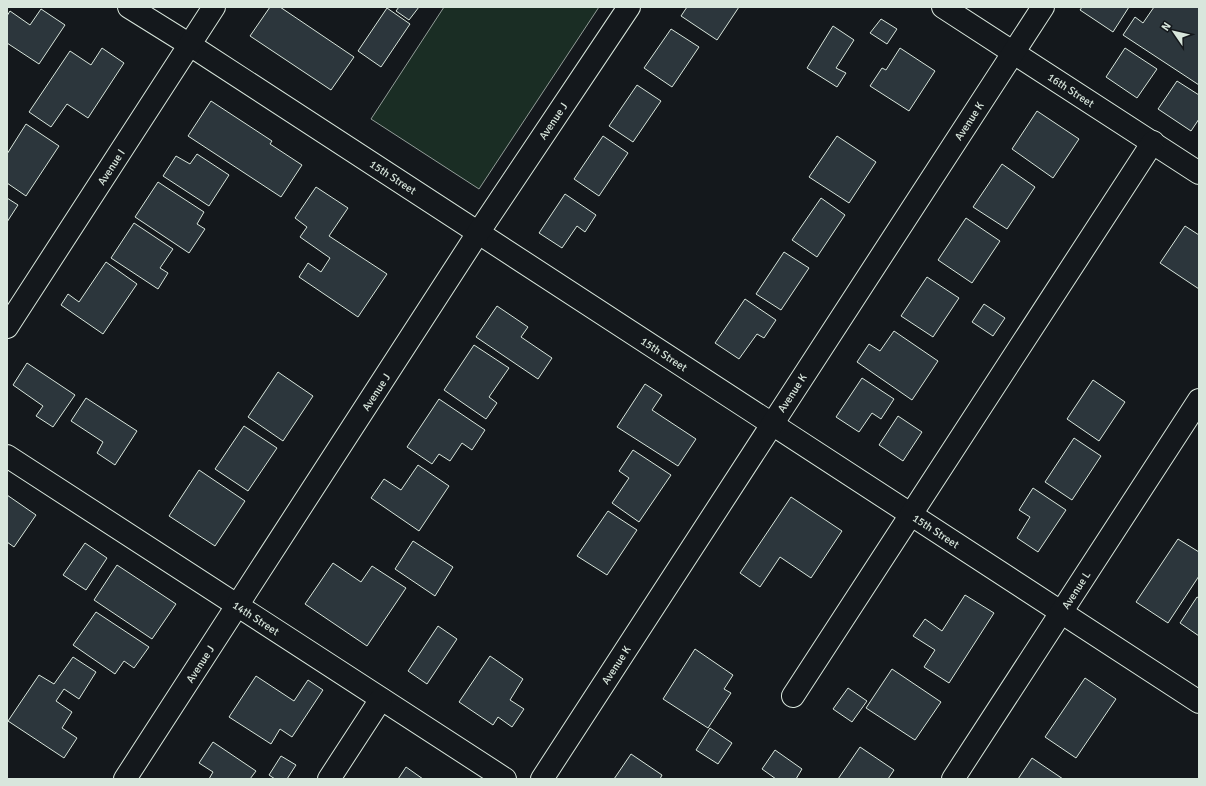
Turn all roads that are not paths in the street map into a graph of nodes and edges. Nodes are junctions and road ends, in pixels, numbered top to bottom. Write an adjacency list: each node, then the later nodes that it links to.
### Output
1 (129, 7): 6 (street, 15th Street)
2 (214, 7): 6 (street, Avenue I)
3 (629, 7): 10 (street, Avenue J)
4 (943, 7): 7 (street, 16th Street)
5 (1043, 7): 7 (street, Avenue K)
6 (190, 45): 10 (street, 15th Street); 11 (street, Avenue I)
7 (1014, 52): 8 (street, 16th Street); 13 (street, Avenue K)
8 (1153, 142): 9 (street, 16th Street); 15 (street)
9 (1199, 173)
10 (478, 233): 13 (street, 15th Street); 16 (street, Avenue J)
11 (7, 326)
12 (1199, 400): 17 (street, Avenue L)
13 (772, 424): 15 (street, 15th Street); 24 (street, Avenue K)
14 (7, 456): 16 (street, 14th Street)
15 (911, 514): 17 (street, 15th Street); 18 (street)
16 (238, 606): 19 (street, 14th Street); 21 (street, Avenue J)
17 (1062, 612): 20 (street, 15th Street); 25 (street, Avenue L)
18 (793, 696)
19 (381, 699): 22 (street); 23 (street, 14th Street)
20 (1199, 702)
21 (125, 779)
22 (329, 779)
23 (505, 779)
24 (542, 779)
25 (953, 779)

